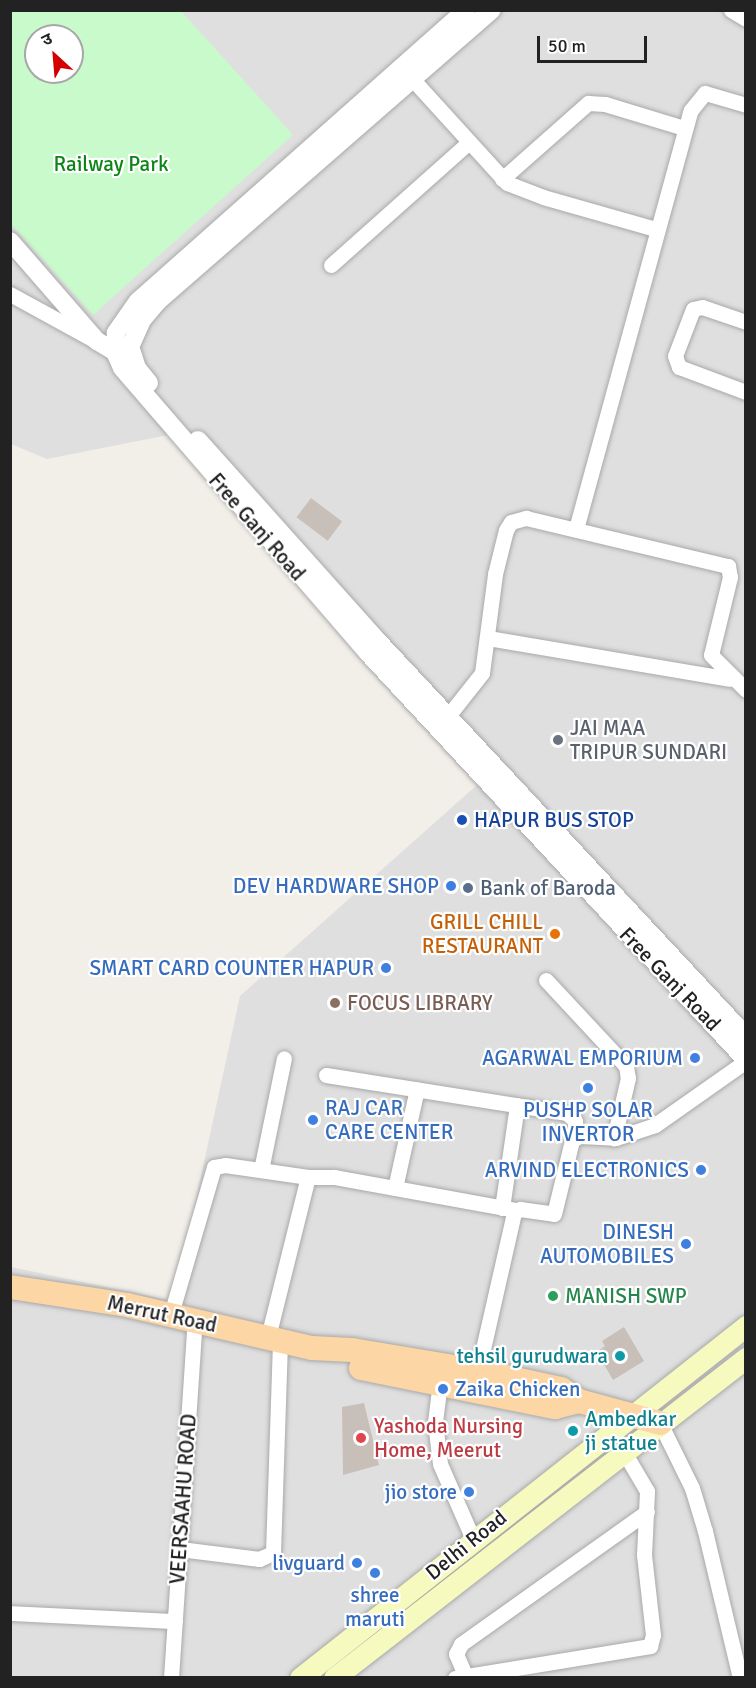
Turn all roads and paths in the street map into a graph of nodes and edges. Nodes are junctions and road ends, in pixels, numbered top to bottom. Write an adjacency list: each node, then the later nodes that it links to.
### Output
1 (466, 10): 5 (street)
2 (492, 10): 5 (street)
3 (731, 10): 4 (street)
4 (746, 19)
5 (407, 73): 7 (street); 9 (street)
6 (746, 105): 8 (street)
7 (343, 128): 17 (street); 23 (street)
8 (684, 128): 10 (street); 11 (street)
9 (468, 143): 10 (street); 13 (street)
10 (502, 179): 11 (street)
11 (655, 229): 19 (street)
12 (10, 242): 16 (street)
13 (331, 265)
14 (10, 294): 16 (street)
15 (746, 322): 18 (street)
16 (97, 341): 17 (street)
17 (115, 352): 27 (street, Free Ganj Road)
18 (746, 392)
19 (576, 529): 20 (street); 21 (street)
20 (488, 638): 21 (street); 23 (street)
21 (733, 679): 22 (street)
22 (746, 690)
23 (448, 716): 25 (street)
24 (546, 980): 32 (street)
25 (746, 1036)
26 (284, 1058): 33 (street)
27 (746, 1060): 32 (street)
28 (326, 1075): 29 (street)
29 (417, 1089): 30 (street); 35 (street)
30 (517, 1105): 31 (street); 36 (street)
31 (575, 1137): 32 (street); 36 (street)
32 (614, 1138)
33 (261, 1170): 34 (street); 38 (street)
34 (308, 1177): 35 (street); 41 (street)
35 (395, 1188): 36 (street)
36 (509, 1209): 44 (street)
37 (10, 1287): 38 (main road, Merrut Road)
38 (171, 1314): 39 (main road, Merrut Road)
39 (195, 1320): 41 (main road, Merrut Road); 52 (street, VEERSAAHU ROAD)
40 (746, 1326): 47 (main road, Delhi Road)
41 (274, 1339): 42 (main road, Merrut Road); 52 (street)
42 (312, 1348): 44 (main road, Merrut Road); 45 (main road, Merrut Road)
43 (746, 1358): 48 (main road, Delhi Road)
44 (478, 1371): 46 (main road, Merrut Road)
45 (440, 1382): 46 (main road, Merrut Road); 51 (street)
46 (579, 1401): 47 (main road, Merrut Road)
47 (631, 1413): 48 (main road, Merrut Road); 51 (main road, Delhi Road)
48 (660, 1423): 49 (main road, Delhi Road); 59 (street)
49 (624, 1452): 50 (street); 58 (main road, Delhi Road)
50 (647, 1512): 55 (street); 55 (street)
51 (473, 1539): 57 (main road, Delhi Road)
52 (180, 1549): 54 (street, VEERSAAHU ROAD)
53 (10, 1613): 54 (street)
54 (175, 1621): 56 (street, VEERSAAHU ROAD)
55 (460, 1676)
56 (171, 1677)
57 (300, 1677)
58 (334, 1677)
59 (740, 1677)

